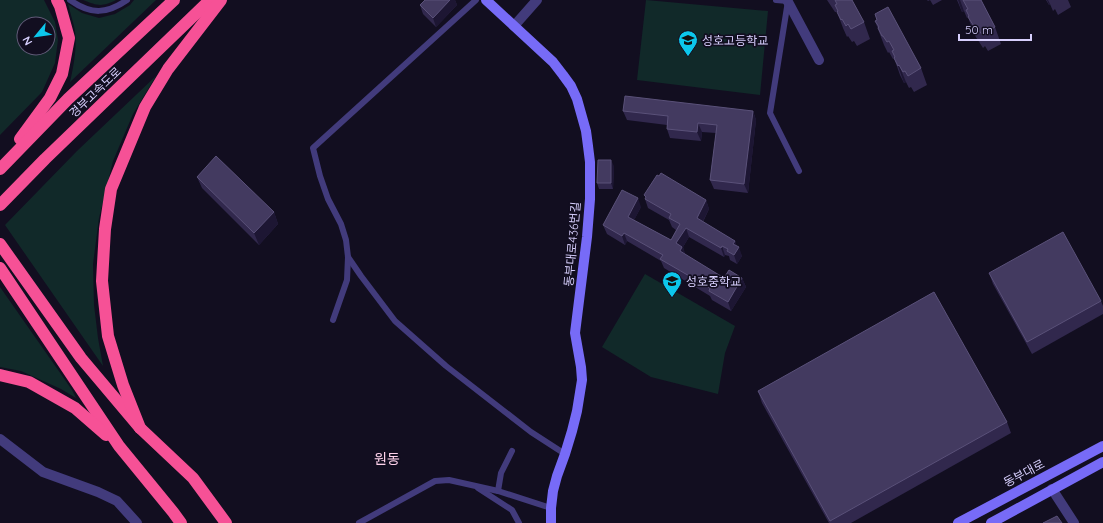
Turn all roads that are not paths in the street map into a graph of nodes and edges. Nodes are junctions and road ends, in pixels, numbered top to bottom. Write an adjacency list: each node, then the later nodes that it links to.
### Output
1 (57, 0): 14 (highway)
2 (70, 0): 3 (lane)
3 (127, 0)
4 (174, 0): 15 (highway, 경부고속도로)
5 (210, 0): 17 (highway, 경부고속도로)
6 (221, 0): 23 (highway)
7 (476, 0): 19 (lane)
8 (486, 0): 12 (street, 동부대로436번길)
9 (537, 0): 12 (street)
10 (776, 0): 11 (lane)
11 (787, 0): 13 (street); 16 (lane)
12 (514, 26): 28 (street, 동부대로436번길)
13 (818, 60)
14 (0, 166)
15 (0, 169)
16 (799, 171)
17 (3, 202)
18 (0, 244): 23 (highway)
19 (348, 257): 21 (lane); 28 (lane)
20 (0, 268): 25 (highway)
21 (333, 320)
22 (0, 375): 25 (highway)
23 (140, 428): 36 (highway)
24 (0, 439): 34 (street)
25 (119, 446): 35 (highway)
26 (1103, 446): 40 (street, 동부대로)
27 (512, 451): 32 (lane)
28 (565, 454): 33 (street, 동부대로436번길)
29 (1103, 462): 31 (street)
30 (473, 485): 32 (lane); 37 (lane); 38 (lane)
31 (1052, 489): 41 (street); 42 (street)
32 (498, 491): 33 (lane)
33 (551, 508): 39 (street, 동부대로436번길)
34 (137, 523)
35 (181, 523)
36 (226, 523)
37 (359, 523)
38 (518, 523)
39 (551, 523)
40 (958, 523)
41 (991, 523)
42 (1074, 523)

